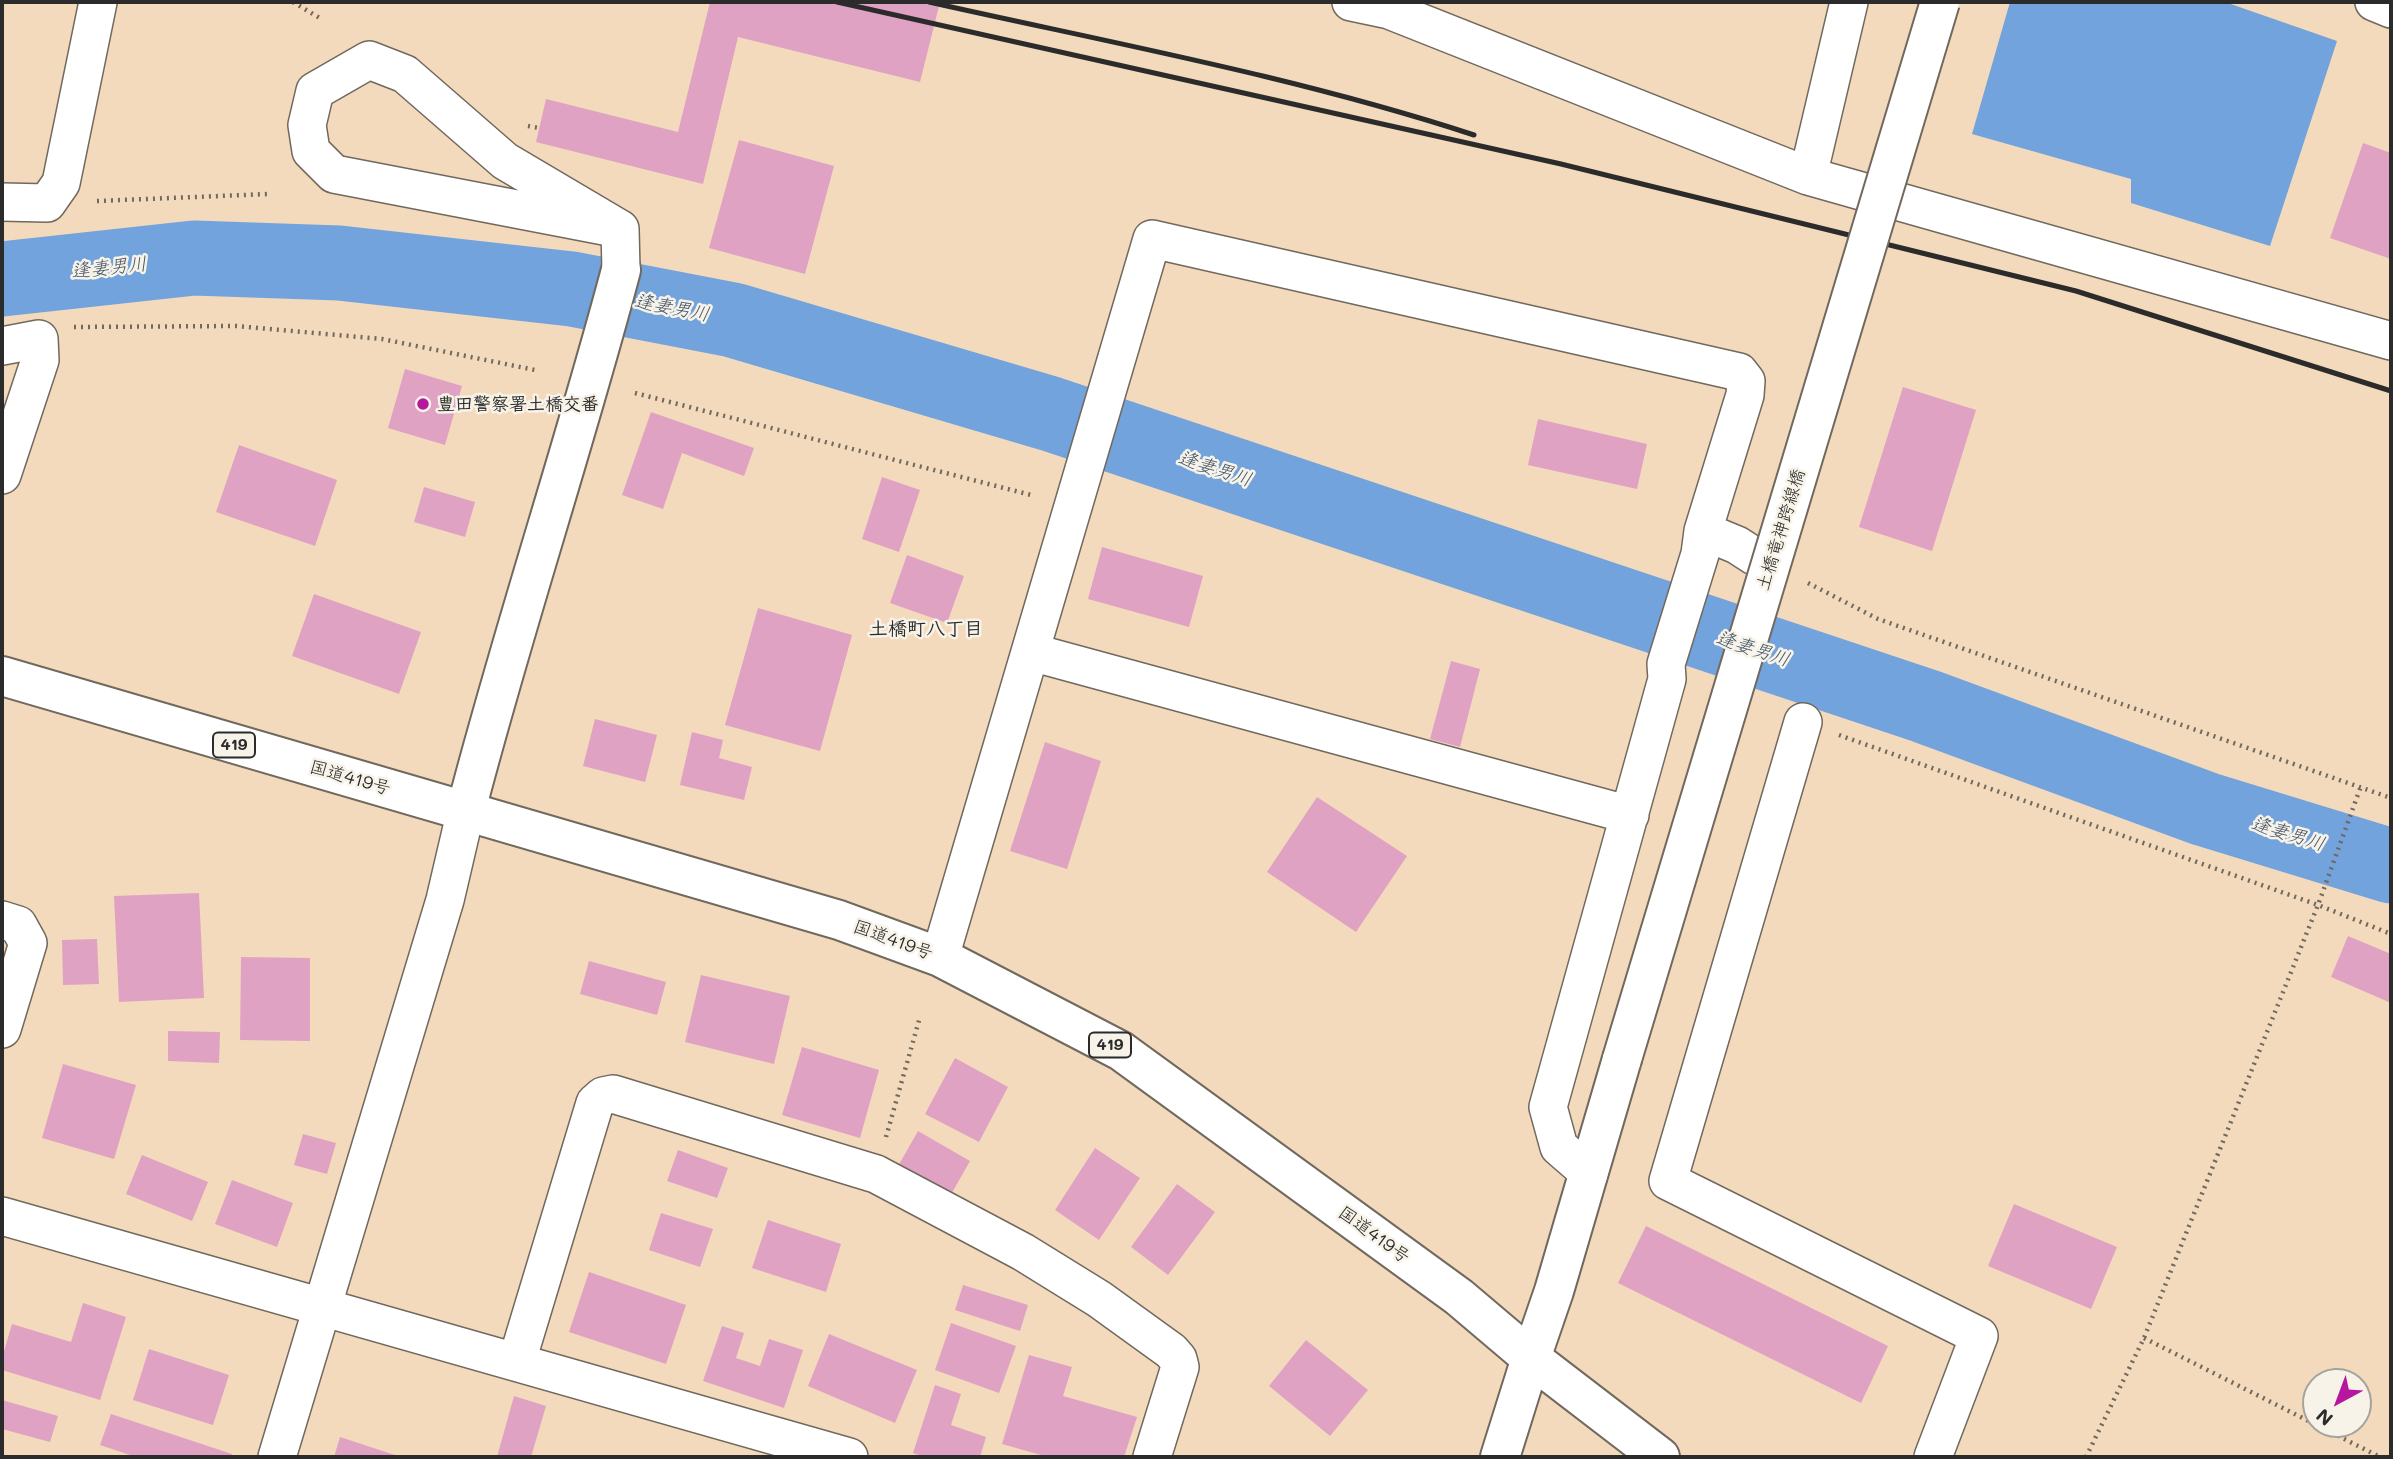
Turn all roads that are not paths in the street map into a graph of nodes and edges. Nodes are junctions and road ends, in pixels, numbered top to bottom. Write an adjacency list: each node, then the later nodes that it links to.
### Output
1 (98, 2): 8 (street)
2 (1351, 2): 7 (street)
3 (1849, 2): 7 (street)
4 (1940, 2): 24 (main road, 土橋竜神跨線橋, bridge)
5 (2374, 2): 6 (street)
6 (2391, 9)
7 (1808, 176): 11 (street)
8 (2, 202)
9 (620, 229): 9 (street); 10 (street)
10 (621, 270): 19 (main road)
11 (2391, 341)
12 (2, 346): 13 (street)
13 (2, 475)
14 (1701, 543): 15 (street); 16 (street); 20 (street)
15 (1754, 556)
16 (1031, 652): 20 (street); 22 (street)
17 (2, 676): 19 (main road, 国道419号 / 419)
18 (1802, 722): 34 (street)
19 (466, 810): 22 (main road, 国道419号 / 419); 26 (street)
20 (1630, 815): 24 (street)
21 (2, 920): 23 (street)
22 (940, 957): 27 (main road, 国道419号 / 419)
23 (2, 1028)
24 (1589, 1173): 27 (main road, 土橋竜神跨線橋)
25 (2, 1216): 26 (street)
26 (321, 1308): 28 (street); 29 (street)
27 (1531, 1358): 32 (main road, 土橋竜神跨線橋); 33 (main road, 国道419号 / 419)
28 (517, 1361): 30 (street); 31 (street)
29 (277, 1457)
30 (849, 1457)
31 (1152, 1457)
32 (1500, 1457)
33 (1660, 1457)
34 (1933, 1457)

